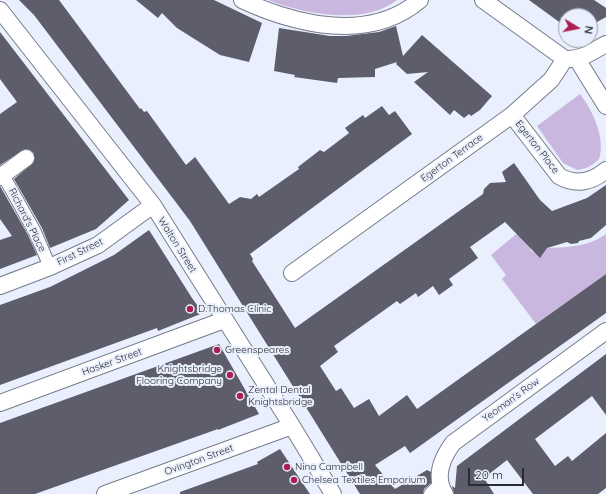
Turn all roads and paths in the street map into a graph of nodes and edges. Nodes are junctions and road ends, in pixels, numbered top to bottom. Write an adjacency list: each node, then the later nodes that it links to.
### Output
1 (242, 0): 2 (street)
2 (420, 0)
3 (483, 0): 6 (street)
4 (0, 10): 12 (street, Walton Street)
5 (606, 44): 6 (street, Egerton Terrace)
6 (571, 59): 7 (street); 8 (street, Egerton Terrace)
7 (606, 106)
8 (512, 115): 10 (street, Egerton Place); 14 (street, Egerton Terrace)
9 (26, 158): 11 (street, Richard's Place)
10 (606, 170)
11 (1, 176): 13 (street, Richard's Place)
12 (153, 205): 13 (street, First Street); 16 (street, Walton Street)
13 (50, 267): 15 (street, First Street)
14 (292, 273)
15 (0, 286)
16 (224, 320): 18 (street, Hasker Street); 19 (street, Walton Street)
17 (606, 331): 20 (street, Yeoman's Row)
18 (0, 403)
19 (292, 426): 21 (street, Ovington Street); 22 (street, Walton Street)
20 (438, 491)
21 (106, 494)
22 (333, 494)

